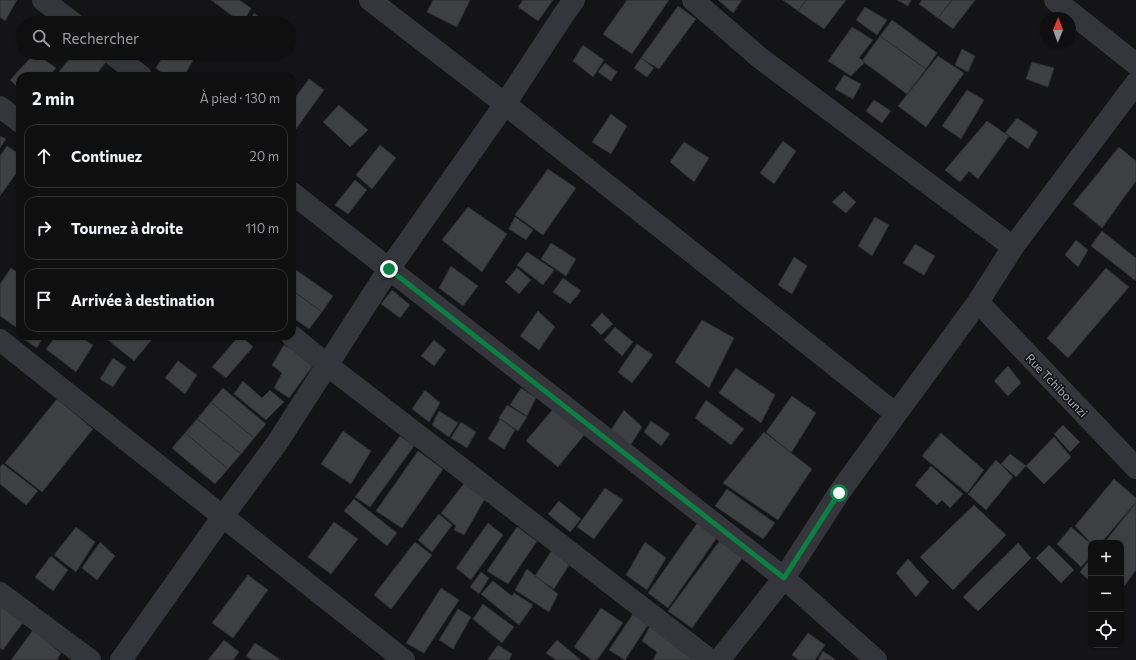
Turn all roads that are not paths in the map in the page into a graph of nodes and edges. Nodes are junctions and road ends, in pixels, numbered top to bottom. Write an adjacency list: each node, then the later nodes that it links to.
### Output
1 (43, 0): 6 (street)
2 (370, 0): 11 (street)
3 (574, 0): 11 (street)
4 (693, 0): 15 (street)
5 (1055, 0): 8 (street)
6 (64, 16)
7 (120, 60): 9 (street)
8 (1136, 64)
9 (136, 72)
10 (1136, 83): 15 (street)
11 (505, 104): 16 (street); 21 (street)
12 (0, 107): 13 (street)
13 (16, 119)
14 (296, 196): 16 (street)
15 (1014, 247): 17 (street)
16 (389, 269): 20 (street); 24 (street)
17 (978, 302): 21 (street); 22 (street, Rue Tchibounzi)
18 (296, 339): 20 (street)
19 (0, 340): 23 (street)
20 (327, 365): 23 (street); 29 (street)
21 (896, 414): 24 (street)
22 (1136, 468)
23 (223, 516): 27 (street); 28 (street)
24 (784, 578): 30 (street); 31 (street)
25 (0, 593): 26 (street)
26 (90, 660)
27 (121, 660)
28 (404, 660)
29 (710, 660)
30 (719, 660)
31 (876, 660)

